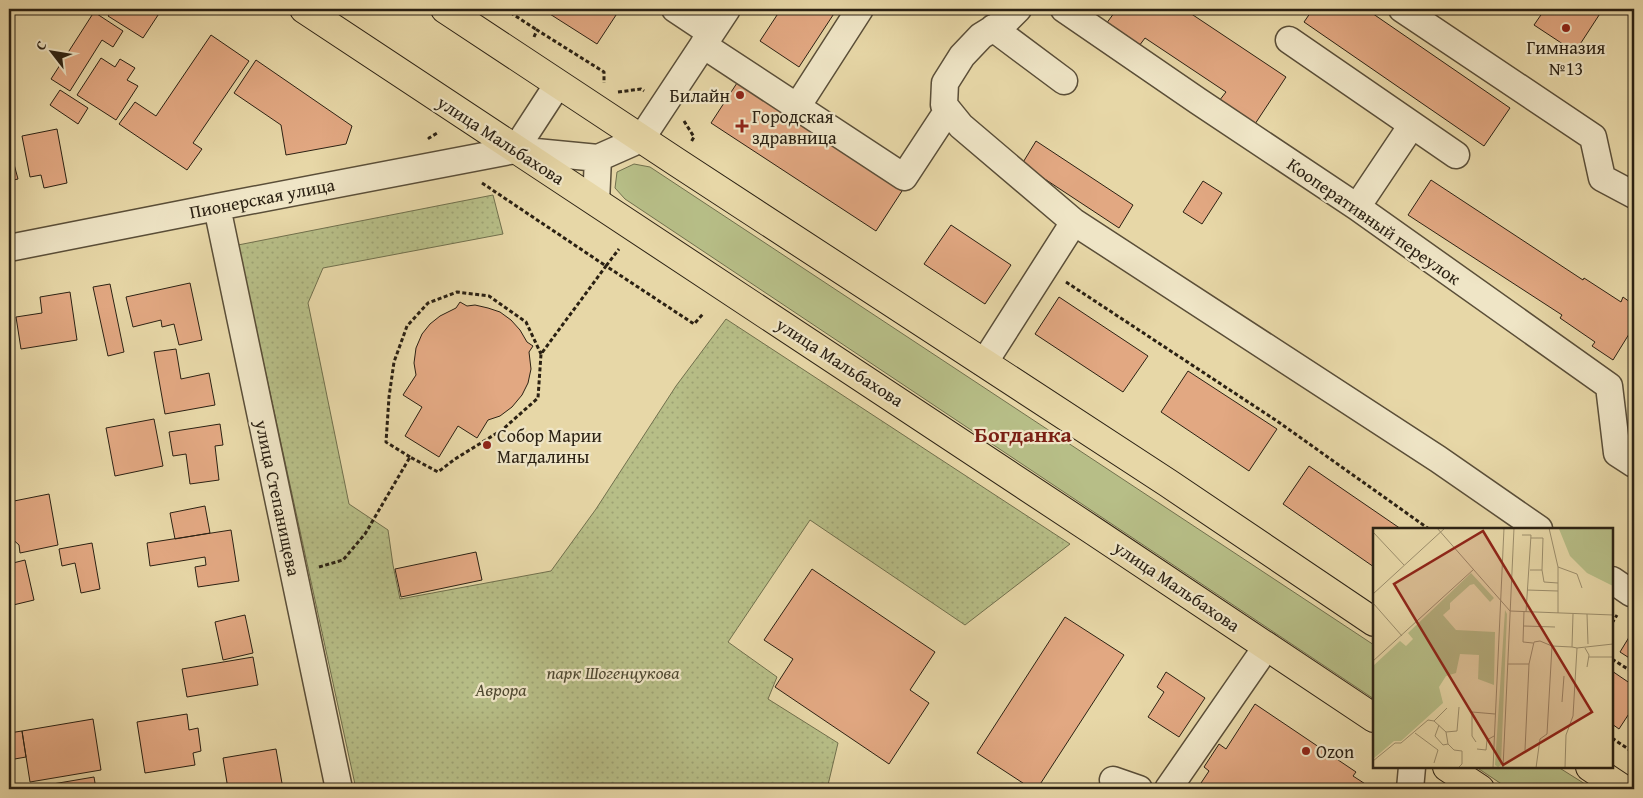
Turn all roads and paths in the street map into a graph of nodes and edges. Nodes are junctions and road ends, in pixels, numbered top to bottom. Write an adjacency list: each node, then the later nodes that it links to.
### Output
1 (304, 9): 28 (main road, улица Мальбахова)
2 (445, 9): 16 (main road)
3 (505, 9): 11 (path)
4 (675, 9): 12 (street)
5 (727, 9): 12 (street)
6 (860, 9): 20 (street)
7 (1018, 9): 10 (street)
8 (1064, 9): 35 (street, Кооперативный переулок)
9 (1402, 9): 32 (street)
10 (993, 28): 15 (street); 21 (street)
11 (537, 30): 14 (path); 17 (path)
12 (707, 39): 20 (street); 25 (street)
13 (1289, 40): 23 (street)
14 (530, 44)
15 (1064, 81)
16 (558, 84): 25 (main road); 28 (street)
17 (604, 86)
18 (610, 89): 19 (path)
19 (641, 89)
20 (797, 107): 21 (street)
21 (948, 110): 36 (street)
22 (679, 113): 27 (path)
23 (1412, 125): 29 (street); 35 (street)
24 (447, 132): 26 (path)
25 (641, 139): 30 (street); 43 (main road)
26 (433, 144)
27 (688, 148)
28 (515, 150): 30 (street, Пионерская улица); 33 (main road, улица Мальбахова); 34 (street, Пионерская улица)
29 (1456, 155)
30 (598, 158): 33 (street)
31 (479, 181): 39 (path)
32 (1634, 195)
33 (596, 202): 50 (main road, улица Мальбахова)
34 (217, 207): 38 (street, Пионерская улица); 48 (street, улица Степанищева)
35 (1357, 207): 45 (street, Кооперативный переулок)
36 (1074, 222): 40 (street); 47 (street)
37 (621, 247): 39 (path)
38 (9, 248)
39 (606, 266): 41 (path); 42 (path)
40 (1045, 268): 43 (street); 46 (path)
41 (703, 314)
42 (541, 354): 44 (path); 44 (path)
43 (984, 363): 49 (main road)
44 (410, 457): 48 (path)
45 (1634, 464)
46 (1428, 528)
47 (1538, 528)
48 (294, 574): 60 (street, улица Степанищева)
49 (1373, 621)
50 (1267, 646): 53 (main road, улица Мальбахова); 62 (street)
51 (1613, 660): 52 (path)
52 (1634, 673)
53 (1373, 717)
54 (1613, 739): 55 (path)
55 (1634, 753)
56 (1412, 768): 63 (street)
57 (1448, 768): 64 (main road)
58 (1592, 768): 65 (main road)
59 (1113, 780): 61 (street)
60 (339, 789)
61 (1139, 789)
62 (1168, 789)
63 (1410, 789)
64 (1480, 789)
65 (1623, 789)

